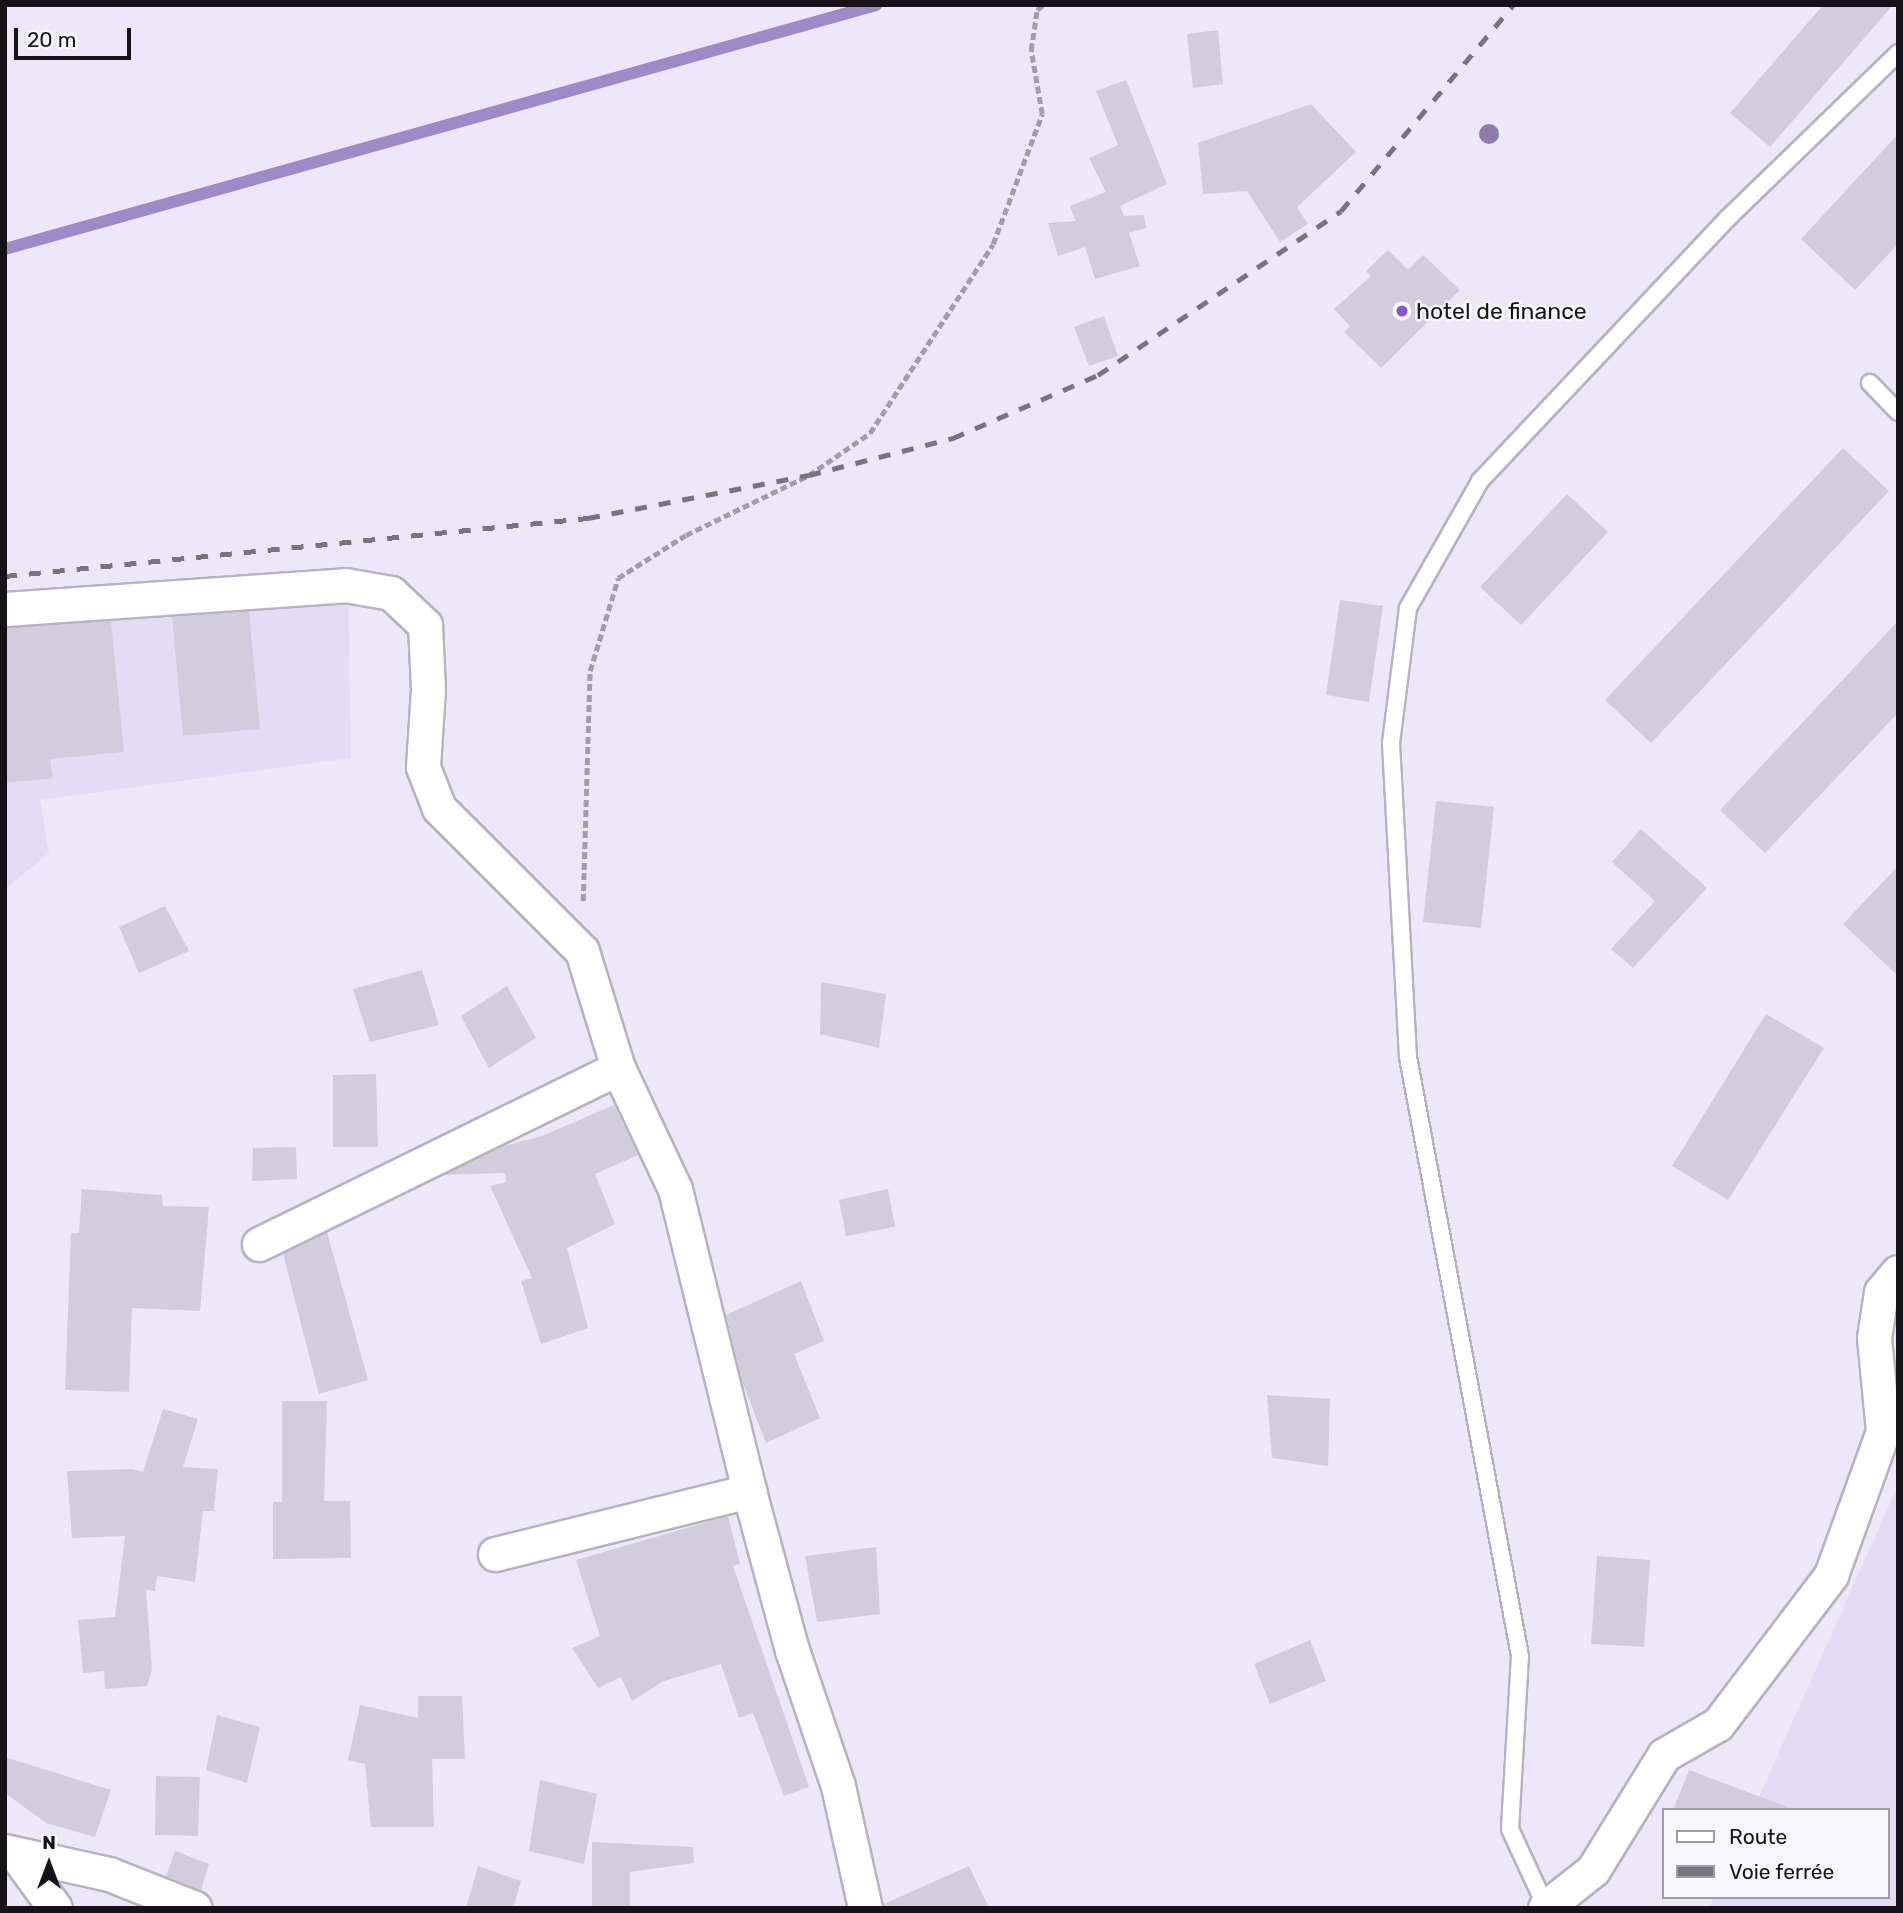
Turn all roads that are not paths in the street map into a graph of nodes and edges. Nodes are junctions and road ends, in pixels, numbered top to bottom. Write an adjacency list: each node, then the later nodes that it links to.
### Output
1 (1898, 54): 14 (lane)
2 (1870, 383): 3 (lane)
3 (1898, 412)
4 (5, 609): 5 (street)
5 (618, 1068): 6 (street); 8 (street)
6 (259, 1244)
7 (1898, 1272): 14 (street)
8 (749, 1491): 9 (street); 13 (street)
9 (495, 1555)
10 (11, 1853): 11 (street); 12 (street)
11 (55, 1908)
12 (195, 1908)
13 (865, 1908)
14 (1545, 1908)

